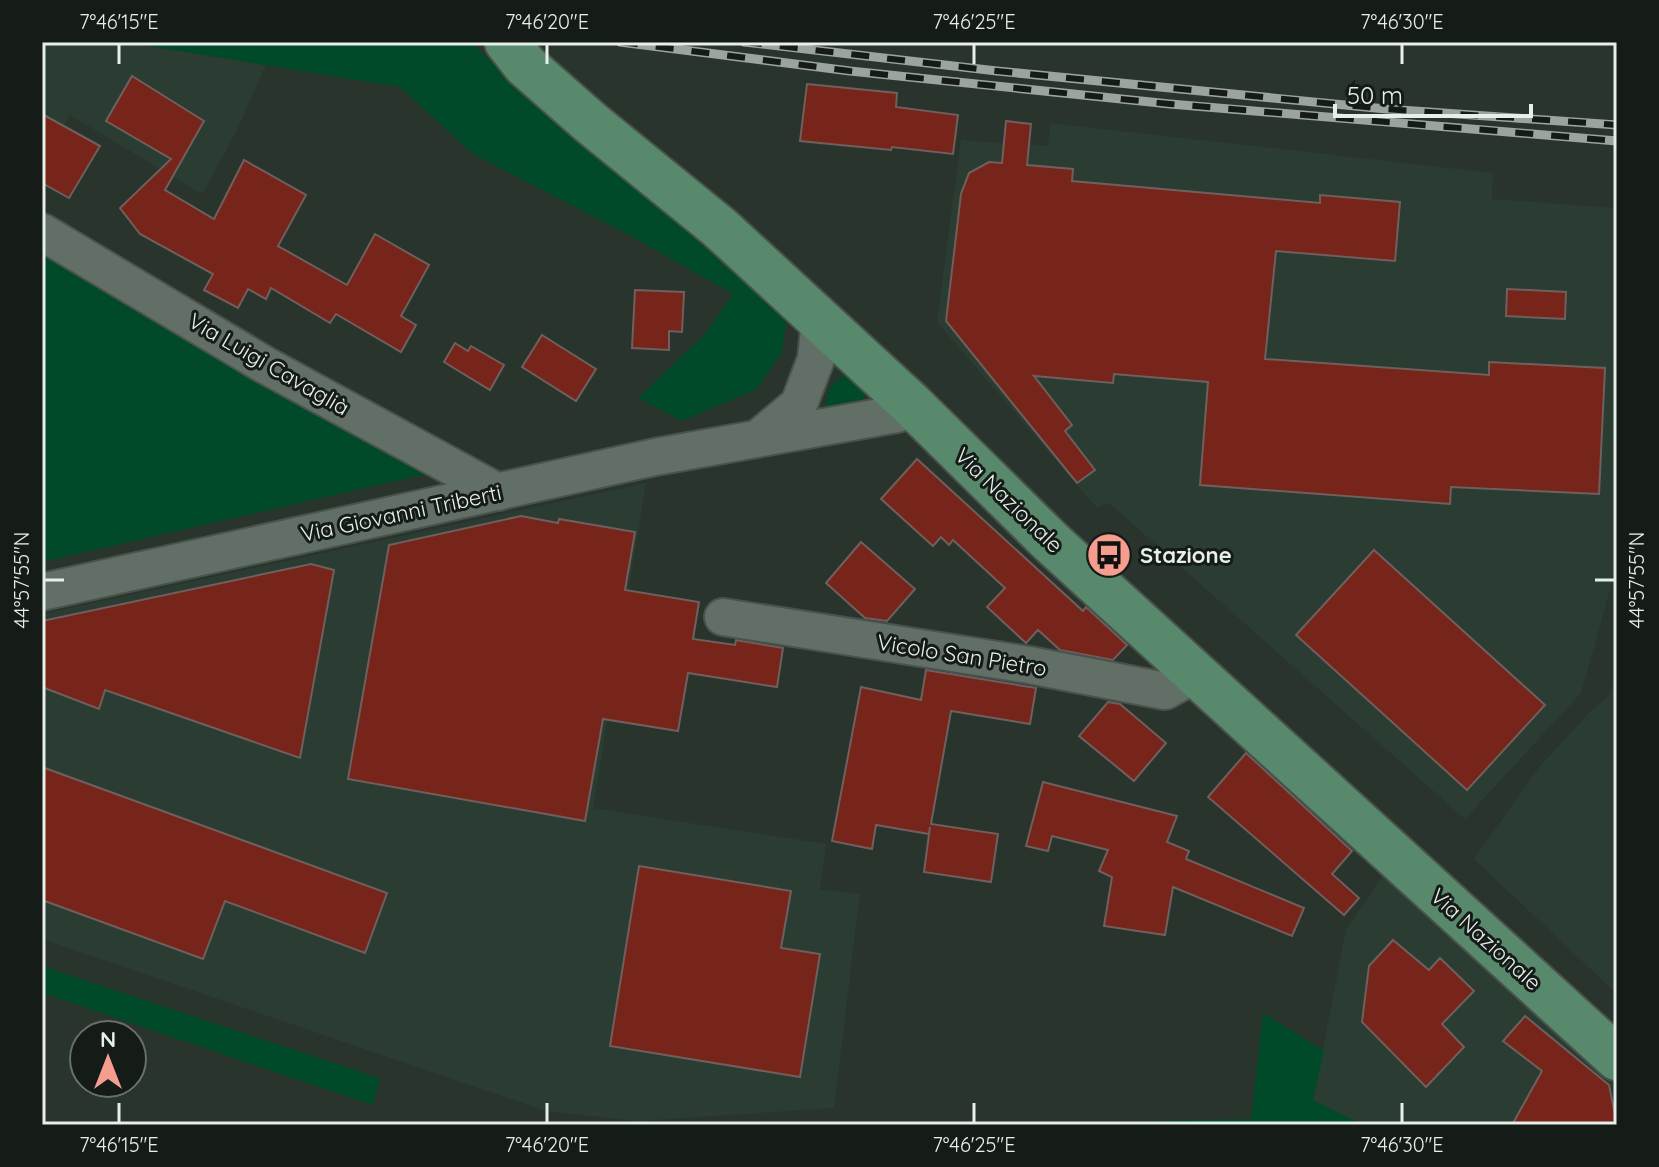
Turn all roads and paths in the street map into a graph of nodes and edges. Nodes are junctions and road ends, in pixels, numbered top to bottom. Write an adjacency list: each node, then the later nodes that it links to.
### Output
1 (516, 54): 3 (main road, Via Nazionale)
2 (42, 232): 6 (street, Via Luigi Cavaglià)
3 (820, 320): 4 (main road, Via Nazionale); 5 (street, Via Giovanni Triberti)
4 (912, 405): 5 (street, Via Giovanni Triberti); 9 (main road, Via Nazionale)
5 (760, 436): 6 (street, Via Giovanni Triberti)
6 (498, 492): 7 (street, Via Giovanni Triberti)
7 (42, 592)
8 (723, 617): 9 (street, Vicolo San Pietro)
9 (1195, 674): 10 (main road, Via Nazionale)
10 (1617, 1058)

